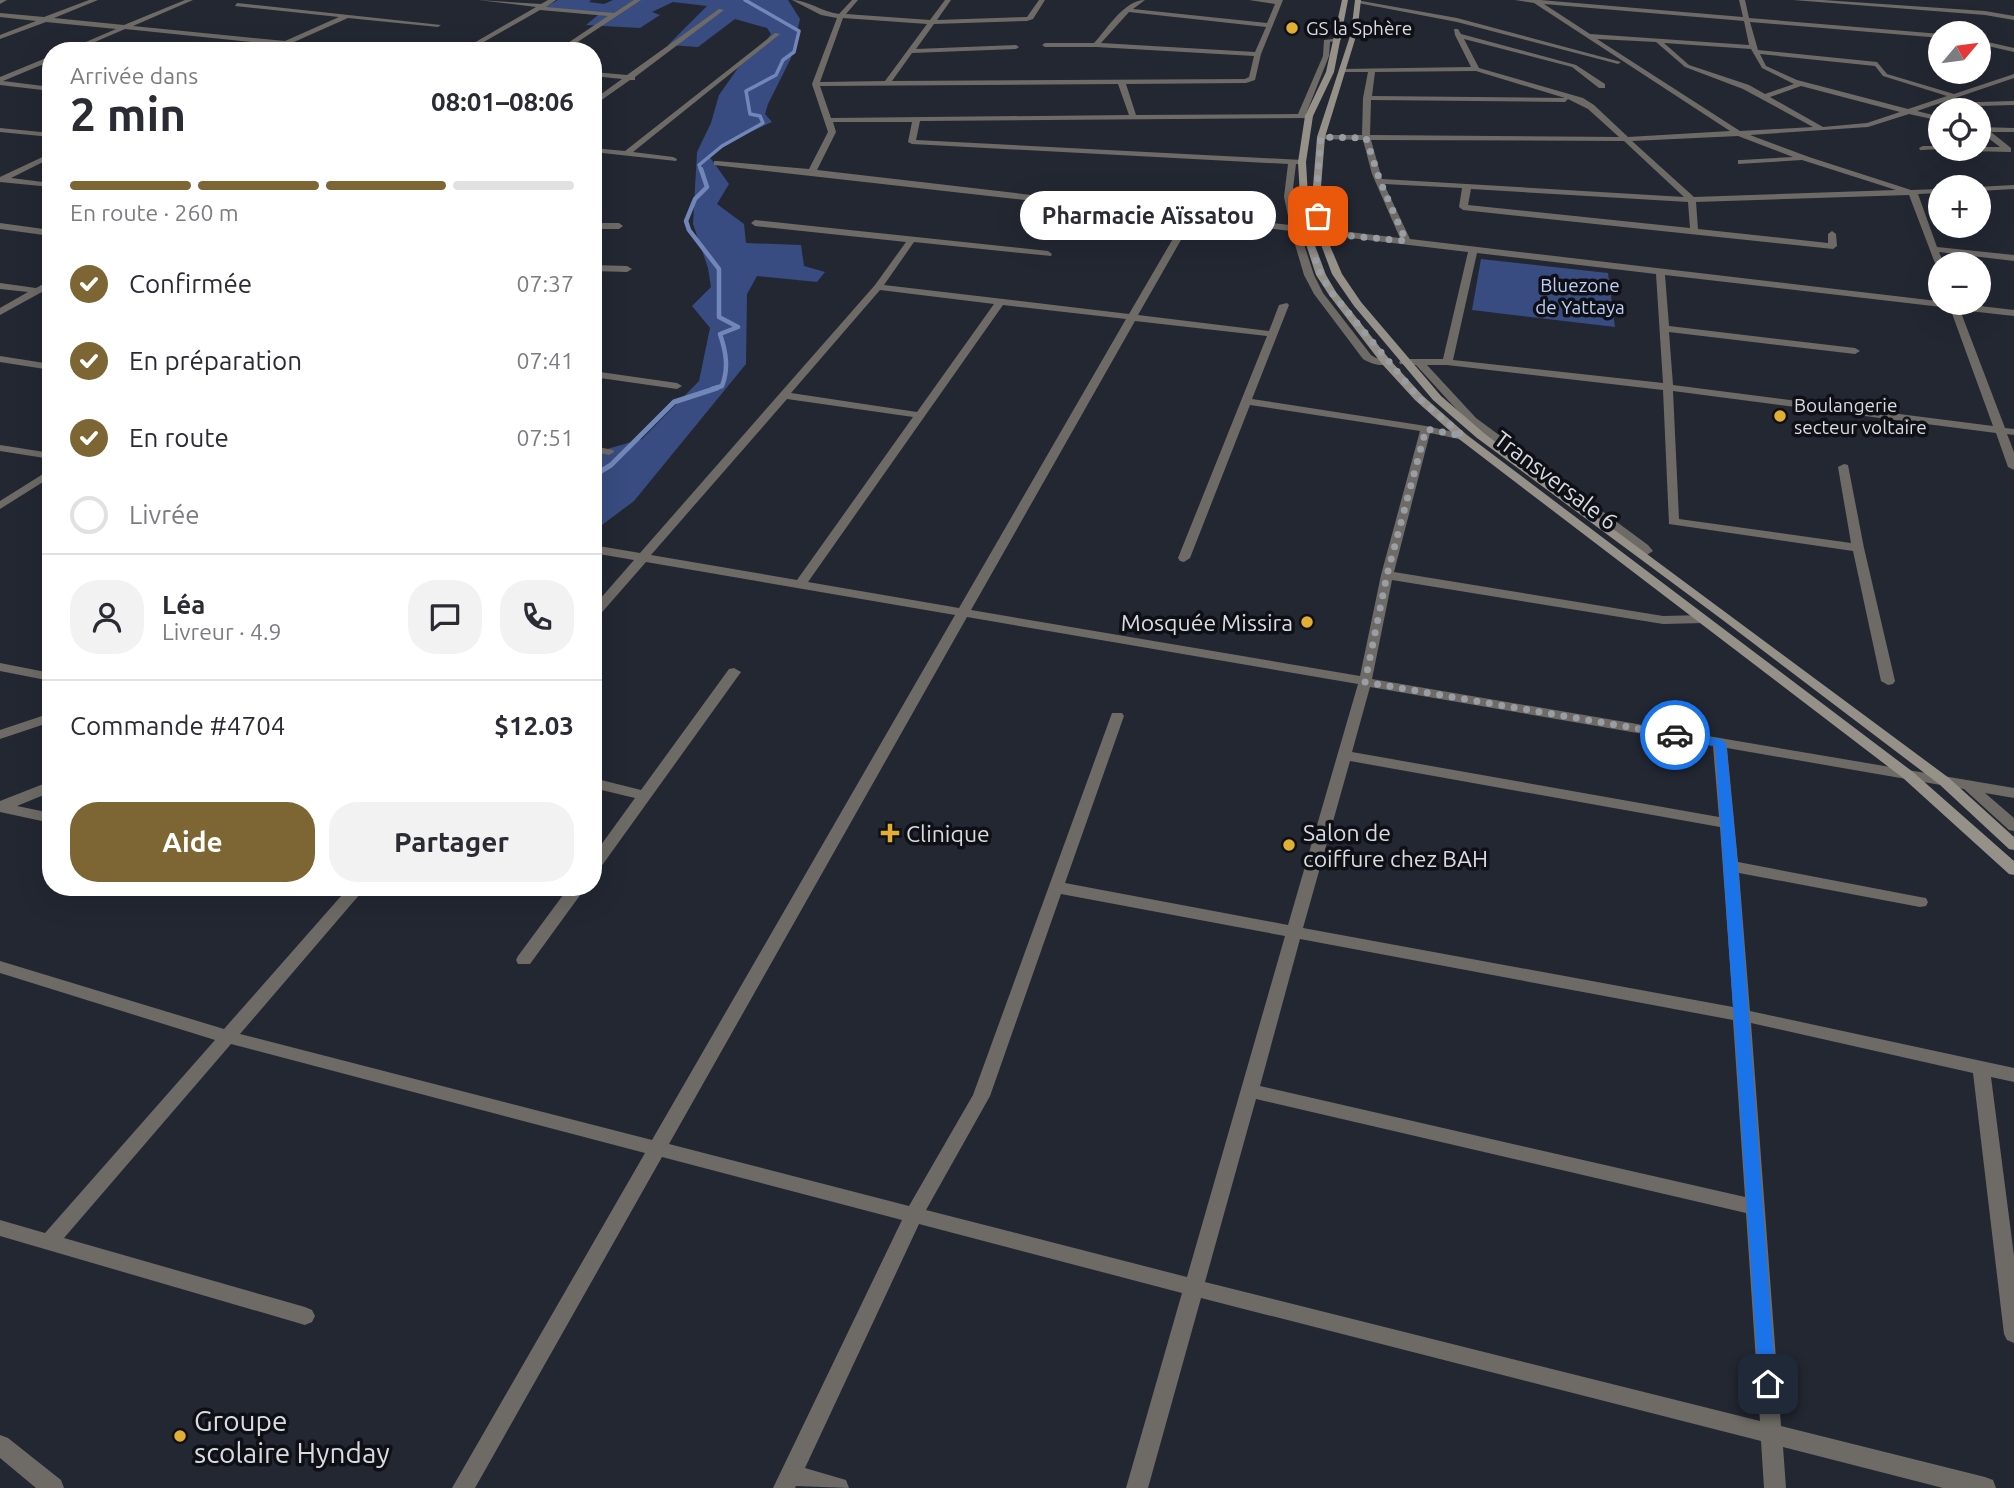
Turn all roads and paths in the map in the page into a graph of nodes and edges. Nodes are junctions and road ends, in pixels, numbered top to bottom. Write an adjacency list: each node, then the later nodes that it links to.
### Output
1 (96, 0): 28 (street)
2 (190, 0): 34 (street)
3 (481, 0): 20 (street)
4 (552, 0): 20 (street)
5 (638, 0): 24 (street)
6 (795, 0): 26 (street)
7 (855, 0): 26 (street)
8 (948, 0): 31 (street)
9 (1042, 0): 31 (street)
10 (1142, 0): 22 (street)
11 (1252, 0): 16 (street)
12 (1345, 0): 78 (main road, Transversale 6)
13 (1518, 0): 18 (street)
14 (1742, 0): 30 (street)
15 (1796, 0): 27 (street)
16 (1279, 1): 33 (street)
17 (1364, 1): 29 (street); 57 (main road, Transversale 6)
18 (1535, 1): 30 (street); 37 (street)
19 (237, 5): 25 (street)
20 (541, 7): 24 (street); 44 (street)
21 (721, 10): 60 (street)
22 (1127, 10): 33 (street); 47 (street)
23 (0, 15): 28 (street)
24 (616, 15): 45 (street)
25 (347, 16): 32 (street); 43 (street)
26 (841, 16): 31 (street); 65 (street)
27 (2014, 18)
28 (46, 19): 34 (street); 39 (street)
29 (1457, 20): 36 (street); 55 (street)
30 (1748, 21): 38 (street); 50 (street)
31 (931, 22): 52 (street)
32 (438, 25)
33 (1270, 25): 53 (street)
34 (123, 27): 41 (street); 42 (street)
35 (777, 34): 96 (street)
36 (1458, 35): 56 (street); 67 (street)
37 (1585, 35): 40 (street); 55 (street)
38 (1928, 35)
39 (0, 37)
40 (1657, 40): 50 (street); 70 (street)
41 (89, 42)
42 (276, 42)
43 (288, 42)
44 (479, 42)
45 (573, 42)
46 (1045, 45): 47 (street)
47 (1096, 45): 53 (street)
48 (1992, 45): 51 (street)
49 (1016, 47): 52 (street)
50 (1756, 49): 66 (street); 69 (street)
51 (2014, 50)
52 (912, 51): 64 (street)
53 (1258, 54): 62 (street)
54 (42, 62): 63 (street)
55 (1633, 66): 86 (street)
56 (1476, 69): 58 (street); 73 (street)
57 (1343, 70): 58 (street); 89 (main road, Transversale 6)
58 (1372, 71): 72 (street)
59 (602, 75): 60 (street)
60 (632, 78): 71 (street)
61 (2012, 78): 69 (street)
62 (1121, 81): 64 (street); 77 (street)
63 (0, 82): 68 (street)
64 (887, 83): 65 (street)
65 (816, 84): 81 (street)
66 (1800, 84): 70 (street); 76 (street)
67 (1602, 86)
68 (42, 88)
69 (1954, 96): 75 (street)
70 (1764, 97): 82 (street)
71 (602, 98)
72 (1367, 98): 73 (street); 90 (street)
73 (1580, 100): 91 (street)
74 (2014, 103): 75 (street)
75 (1924, 105): 76 (street)
76 (1907, 110): 79 (street); 82 (street)
77 (1133, 116): 78 (street); 80 (street)
78 (1305, 116): 100 (main road, Transversale 6)
79 (1928, 116)
80 (917, 118): 81 (street); 100 (street)
81 (828, 120): 103 (street)
82 (1821, 129): 86 (street)
83 (1991, 129): 85 (street)
84 (0, 130): 87 (street)
85 (2014, 130)
86 (1738, 133): 91 (street); 99 (street)
87 (42, 134)
88 (1991, 136): 94 (street)
89 (1321, 137): 90 (street); 121 (main road, Transversale 6)
90 (1366, 138): 91 (street); 105 (street)
91 (1624, 139): 112 (street)
92 (1923, 148): 93 (street)
93 (1928, 148)
94 (1991, 150)
95 (602, 151): 96 (street)
96 (626, 154): 98 (street)
97 (42, 159): 104 (street)
98 (673, 159)
99 (1806, 159): 101 (street); 111 (street)
100 (1297, 162): 118 (main road, Transversale 6)
101 (1741, 162)
102 (717, 163): 103 (street)
103 (813, 172): 113 (street)
104 (1, 179): 106 (street)
105 (1380, 181): 107 (street); 124 (street)
106 (42, 184)
107 (1467, 186): 112 (street); 119 (street)
108 (2014, 187): 109 (street)
109 (1991, 188)
110 (1928, 192): 111 (street)
111 (1913, 193): 112 (street); 125 (street)
112 (1692, 200): 119 (street)
113 (1189, 218): 118 (street); 147 (street)
114 (755, 223): 123 (street)
115 (0, 226): 120 (street)
116 (602, 226): 117 (street)
117 (619, 226)
118 (1300, 231): 121 (street); 138 (main road, Transversale 6); 139 (street)
119 (1695, 231): 122 (street)
120 (42, 232)
121 (1321, 234): 124 (street); 153 (main road, Transversale 6)
122 (1832, 234)
123 (912, 239): 128 (street); 134 (street)
124 (1406, 241): 126 (street)
125 (1933, 249): 127 (street); 129 (street)
126 (1473, 250): 132 (street); 155 (street)
127 (1934, 252)
128 (1048, 254)
129 (2014, 258)
130 (602, 268): 131 (street)
131 (627, 269)
132 (1660, 271): 140 (street); 148 (street)
133 (0, 286): 136 (street)
134 (878, 287): 141 (street); 160 (street)
135 (42, 288): 136 (street)
136 (37, 291): 137 (street); 144 (street)
137 (42, 292)
138 (1332, 293): 139 (street); 152 (main road, Transversale 6)
139 (1319, 294): 152 (street)
140 (1928, 301)
141 (1000, 302): 147 (street); 162 (street)
142 (1284, 305): 149 (street)
143 (1991, 310): 145 (street)
144 (0, 312)
145 (2014, 313)
146 (1958, 315): 164 (street)
147 (1132, 318): 149 (street); 183 (street)
148 (1664, 328): 150 (street); 159 (street)
149 (1272, 334): 161 (street)
150 (1855, 351)
151 (0, 359): 156 (street)
152 (1386, 362): 166 (main road, Transversale 6)
153 (1404, 362): 154 (street); 177 (main road, Transversale 6)
154 (1419, 362): 155 (street); 177 (street)
155 (1447, 362): 159 (street)
156 (42, 366)
157 (602, 375): 158 (street)
158 (677, 386)
159 (1668, 387): 164 (street); 175 (street)
160 (783, 395): 162 (street); 178 (street)
161 (1246, 401): 163 (street); 179 (street)
162 (919, 415): 181 (street)
163 (1426, 429): 166 (street); 180 (street)
164 (2000, 431): 165 (street); 172 (street)
165 (2014, 432)
166 (1463, 436): 184 (main road, Transversale 6)
167 (0, 448): 170 (street)
168 (602, 451): 169 (street)
169 (609, 452)
170 (42, 455)
171 (1844, 467): 175 (street)
172 (2014, 467)
173 (42, 478): 174 (street)
174 (0, 506)
175 (1858, 548): 188 (street)
176 (602, 551): 178 (street)
177 (1642, 554): 196 (main road, Transversale 6)
178 (644, 558): 181 (street); 182 (street)
179 (1184, 558)
180 (1387, 575): 184 (street); 189 (street)
181 (800, 585): 183 (street)
182 (602, 605)
183 (965, 613): 189 (street); 222 (street)
184 (1704, 619): 195 (main road, Transversale 6)
185 (0, 667): 187 (street)
186 (734, 673): 201 (street)
187 (42, 675)
188 (1888, 681)
189 (1365, 682): 193 (street); 194 (street)
190 (1117, 716): 210 (street)
191 (42, 720): 192 (street)
192 (0, 734)
193 (1720, 743): 195 (street); 204 (street)
194 (1343, 755): 204 (street); 214 (street)
195 (1908, 775): 196 (street); 209 (main road, Transversale 6)
196 (1944, 781): 198 (street); 206 (main road, Transversale 6)
197 (602, 785): 201 (street)
198 (1969, 786): 200 (street); 205 (street)
199 (42, 790): 202 (street)
200 (2014, 793)
201 (646, 796): 207 (street)
202 (0, 807): 203 (street)
203 (42, 816)
204 (1727, 823): 208 (street)
205 (2014, 826)
206 (2014, 845)
207 (602, 855)
208 (1731, 866): 213 (street); 217 (street)
209 (2014, 870)
210 (1055, 887): 214 (street); 224 (street)
211 (350, 896): 218 (street)
212 (571, 896): 215 (street)
213 (1920, 902)
214 (1297, 930): 217 (street); 221 (street)
215 (524, 960)
216 (0, 967): 218 (street)
217 (1741, 1015): 219 (street); 223 (street)
218 (228, 1037): 222 (street); 226 (street)
219 (1981, 1068): 220 (street); 229 (street)
220 (2014, 1075)
221 (1251, 1091): 223 (street); 227 (street)
222 (657, 1149): 224 (street); 234 (street)
223 (1755, 1207): 230 (street)
224 (914, 1215): 227 (street); 232 (street)
225 (0, 1228): 226 (street)
226 (50, 1241): 228 (street)
227 (1195, 1288): 230 (street); 236 (street)
228 (305, 1316)
229 (2014, 1334)
230 (1771, 1435): 237 (street); 238 (street)
231 (0, 1445): 233 (street)
232 (788, 1481): 235 (street)
233 (53, 1488)
234 (463, 1488)
235 (838, 1488)
236 (1137, 1488)
237 (1775, 1488)
238 (1985, 1488)

